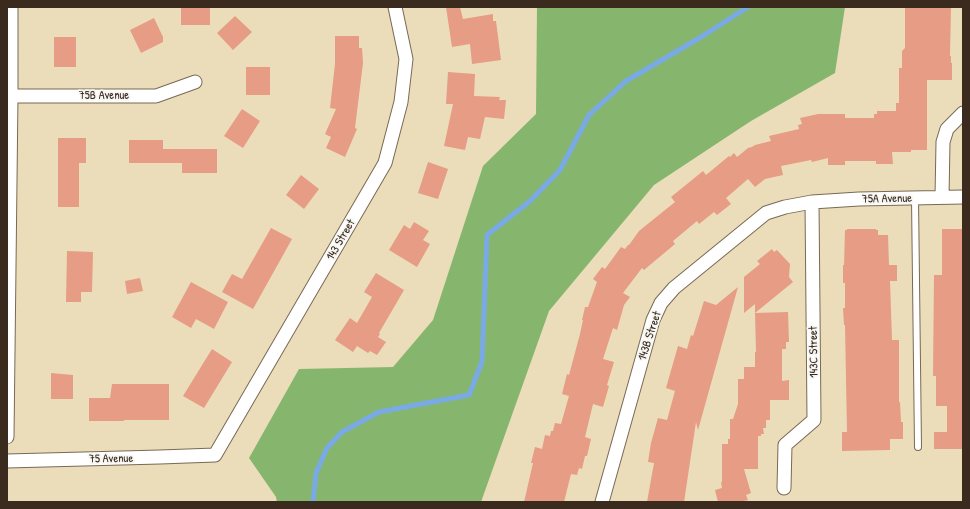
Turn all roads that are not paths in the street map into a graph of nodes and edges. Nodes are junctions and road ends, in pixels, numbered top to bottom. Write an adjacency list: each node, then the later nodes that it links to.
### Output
1 (10, 7): 4 (street)
2 (395, 7): 13 (street, 143 Street)
3 (195, 82): 4 (street, 75B Avenue)
4 (11, 96): 10 (street)
5 (963, 113): 6 (street)
6 (942, 197): 7 (street, 75A Avenue); 8 (street, 75A Avenue)
7 (963, 197)
8 (915, 198): 9 (street, 75A Avenue); 12 (lane)
9 (812, 202): 15 (street, 143C Street); 16 (street, 143B Street)
10 (8, 231): 11 (street)
11 (7, 436)
12 (918, 447)
13 (215, 455): 14 (street, 75 Avenue)
14 (7, 461)
15 (784, 488)
16 (602, 502)

